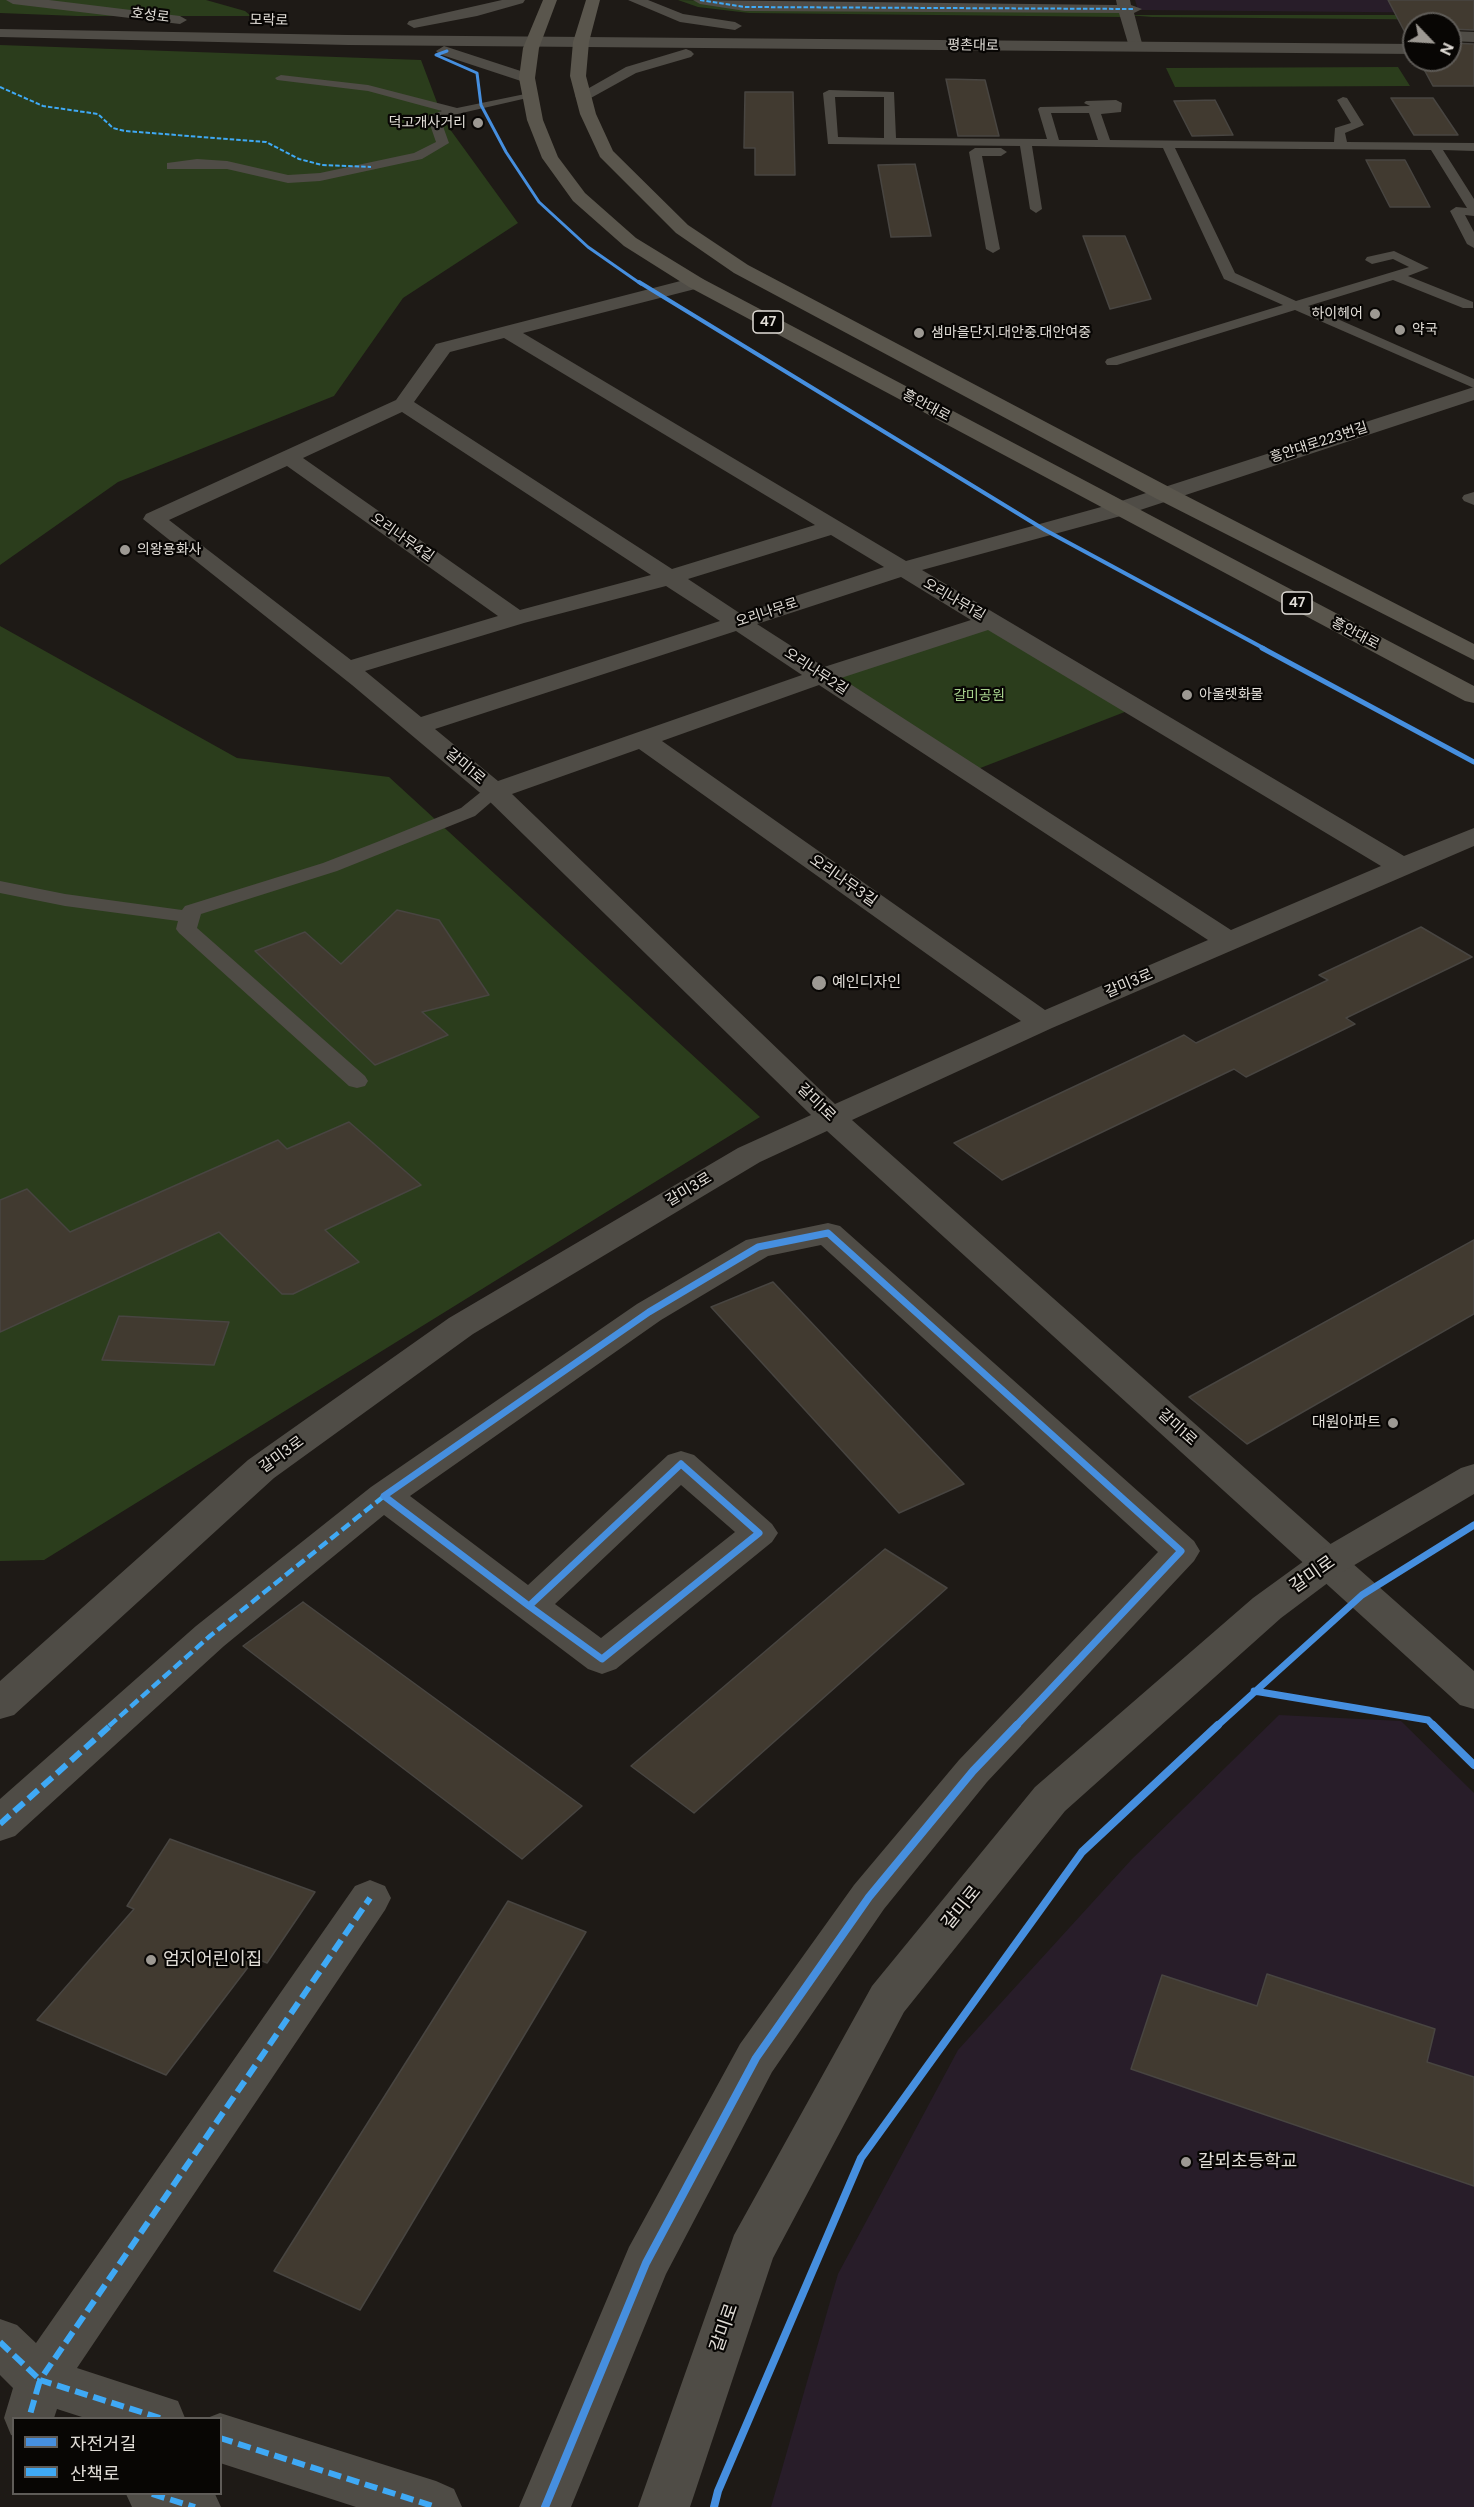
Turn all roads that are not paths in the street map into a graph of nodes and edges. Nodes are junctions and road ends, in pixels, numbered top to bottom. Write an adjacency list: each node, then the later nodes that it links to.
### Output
1 (13, 0): 11 (street, 호성로)
2 (518, 0): 12 (street)
3 (550, 0): 16 (main road, 흥안대로 / 47)
4 (593, 0): 15 (main road, 47)
5 (635, 0): 14 (street)
6 (700, 0): 7 (street)
7 (806, 4): 8 (street)
8 (908, 4): 9 (street)
9 (1015, 4): 10 (street)
10 (1128, 6): 20 (street)
11 (0, 19)
12 (493, 25)
13 (664, 27): 14 (street, 평촌대로)
14 (754, 28): 20 (street, 평촌대로)
15 (580, 29): 16 (street, 평촌대로); 16 (street, 평촌대로); 21 (street, 평촌대로); 25 (main road, 47)
16 (533, 30): 19 (street, 모락로); 24 (main road, 흥안대로 / 47)
17 (0, 33): 19 (street, 모락로)
18 (1402, 36): 20 (street, 평촌대로)
19 (380, 40): 24 (street)
20 (1133, 40): 21 (street, 평촌대로); 22 (street, 평촌대로)
21 (750, 44): 25 (street)
22 (1402, 49)
23 (281, 78): 27 (lane)
24 (529, 87): 27 (lane); 46 (main road, 흥안대로 / 47)
25 (583, 96): 55 (main road, 47)
26 (1343, 100): 32 (lane)
27 (453, 110): 36 (lane)
28 (890, 141): 28 (lane); 35 (lane)
29 (1054, 143): 30 (lane); 30 (lane); 35 (lane)
30 (1105, 143): 31 (lane)
31 (1168, 145): 32 (lane); 47 (lane)
32 (1341, 146): 33 (lane)
33 (1435, 147): 34 (lane); 37 (lane)
34 (1474, 147)
35 (1026, 148): 40 (lane); 43 (lane)
36 (171, 166)
37 (1454, 177): 38 (lane); 39 (lane)
38 (1474, 177)
39 (1469, 194): 41 (lane)
40 (1036, 209)
41 (1474, 210): 42 (lane)
42 (1474, 244)
43 (993, 249)
44 (1372, 261): 45 (lane)
45 (1394, 275): 47 (lane); 48 (lane)
46 (696, 284): 49 (street); 56 (main road, 흥안대로 / 47)
47 (1295, 304): 50 (lane); 51 (lane)
48 (1468, 305)
49 (507, 332): 53 (street); 57 (street, 오리나무1길)
50 (1112, 362)
51 (1474, 384)
52 (1474, 393): 55 (street, 흥안대로223번길)
53 (404, 404): 54 (street); 61 (street, 오리나무2길)
54 (288, 457): 62 (street, 오리나무4길); 66 (street, 갈미1로)
55 (1163, 493): 56 (street, 흥안대로223번길); 58 (main road, 47)
56 (1120, 509): 59 (main road, 흥안대로 / 47); 60 (street, 오리나무로)
57 (832, 527): 60 (street, 오리나무1길); 61 (street)
58 (1240, 533): 59 (main road); 65 (main road, 47)
59 (1194, 548): 68 (main road, 흥안대로 / 47)
60 (902, 569): 63 (street, 오리나무1길); 64 (street, 오리나무로)
61 (668, 578): 62 (street); 64 (street, 오리나무2길)
62 (516, 618): 66 (street)
63 (991, 621): 67 (street); 73 (street, 오리나무1길)
64 (739, 622): 67 (street, 오리나무2길); 69 (street, 오리나무로)
65 (1474, 653)
66 (347, 669): 69 (street, 갈미1로)
67 (822, 676): 70 (street); 76 (street, 오리나무2길)
68 (1474, 696)
69 (417, 727): 71 (street, 갈미1로)
70 (644, 740): 71 (street); 77 (street, 오리나무3길)
71 (494, 791): 75 (lane); 79 (street, 갈미1로)
72 (1474, 836): 73 (street, 갈미3로)
73 (1402, 867): 76 (street, 갈미3로)
74 (0, 887): 75 (lane)
75 (190, 917): 78 (lane)
76 (1228, 941): 77 (street, 갈미3로)
77 (1042, 1022): 79 (street, 갈미3로)
78 (357, 1081)
79 (832, 1119): 82 (street, 갈미1로); 85 (street, 갈미3로)
80 (1474, 1477): 82 (street, 갈미로)
81 (384, 1497): 83 (street); 86 (street); 95 (street)
82 (1328, 1563): 84 (street, 갈미1로); 96 (street, 갈미로)
83 (529, 1606): 83 (street)
84 (1474, 1694)
85 (0, 1704)
86 (0, 1824)
87 (370, 1898): 89 (street)
88 (0, 2342): 89 (street)
89 (35, 2399): 90 (street)
90 (153, 2417)
91 (222, 2439): 94 (street)
92 (158, 2495): 93 (street)
93 (195, 2507)
94 (435, 2507)
95 (545, 2507)
96 (664, 2507)

